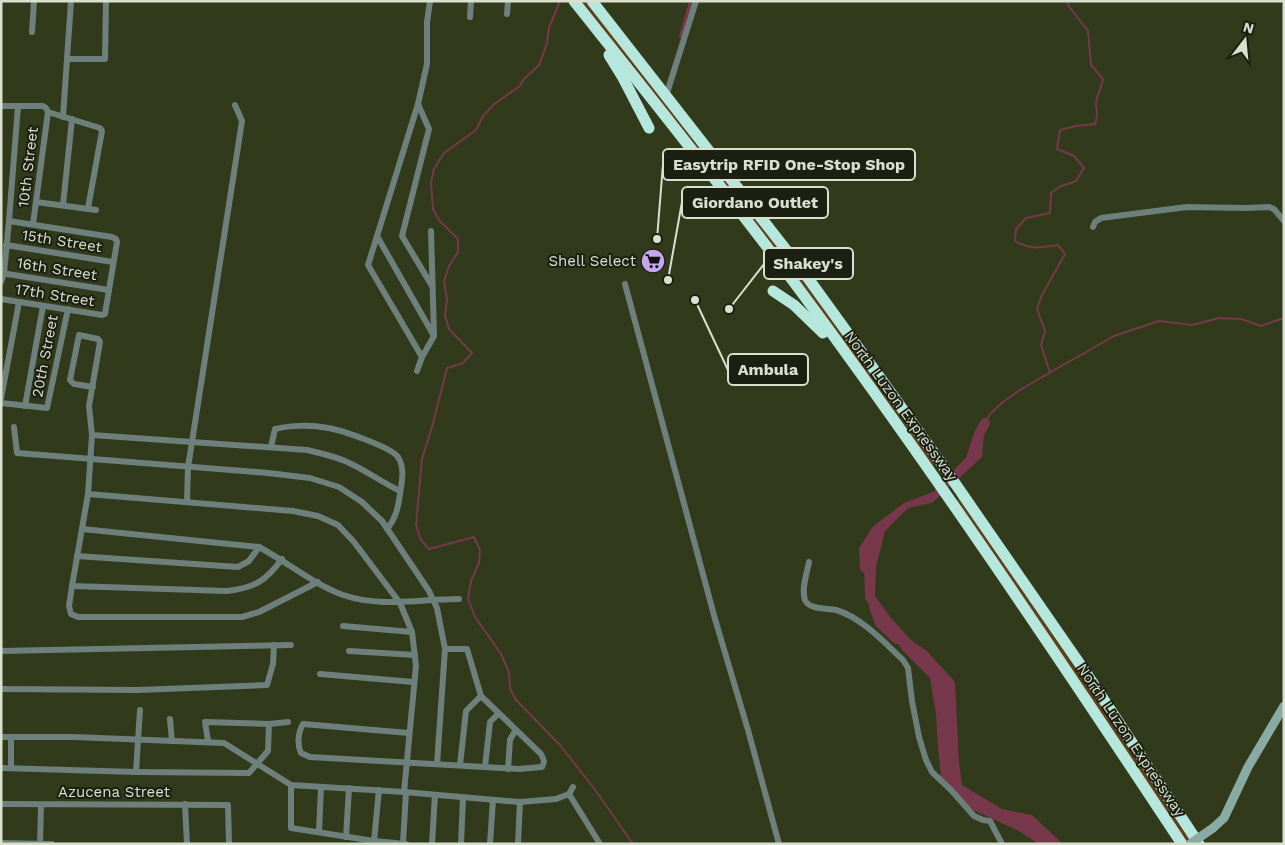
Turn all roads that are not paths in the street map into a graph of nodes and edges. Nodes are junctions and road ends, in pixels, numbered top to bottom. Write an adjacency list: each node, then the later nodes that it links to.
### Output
1 (34, 1): 12 (street)
2 (71, 1): 13 (street)
3 (106, 1): 13 (street)
4 (430, 1): 16 (street)
5 (471, 1): 11 (street)
6 (508, 1): 10 (street)
7 (574, 1): 22 (highway); 52 (highway, North Luzon Expressway)
8 (592, 1): 14 (highway, North Luzon Expressway)
9 (696, 1): 14 (street)
10 (507, 14)
11 (470, 17)
12 (32, 32)
13 (67, 59): 20 (street)
14 (666, 96): 139 (highway, North Luzon Expressway)
15 (235, 104): 55 (street)
16 (418, 104): 32 (street); 38 (street)
17 (1, 106): 18 (street)
18 (18, 106): 19 (street); 27 (street)
19 (48, 112): 20 (street); 23 (street, 10th Street)
20 (63, 117): 21 (street)
21 (72, 119): 24 (street); 25 (street)
22 (649, 128)
23 (36, 202): 24 (street); 29 (street, 10th Street)
24 (63, 205): 25 (street)
25 (88, 208): 26 (street)
26 (96, 210)
27 (9, 221): 29 (street); 33 (street)
28 (1284, 221): 30 (street)
29 (33, 224): 34 (street)
30 (1093, 227)
31 (431, 231): 38 (street)
32 (377, 236): 45 (street); 46 (street)
33 (6, 245): 34 (street, 15th Street); 35 (street)
34 (114, 262): 39 (street)
35 (2, 273): 36 (street); 39 (street, 16th Street)
36 (1, 282)
37 (625, 284): 135 (street)
38 (432, 286): 45 (street)
39 (109, 290): 44 (street, 17th Street)
40 (773, 291): 52 (highway)
41 (1, 299): 42 (street, 17th Street)
42 (19, 302): 43 (street, 17th Street); 49 (street)
43 (43, 306): 44 (street, 17th Street); 51 (street)
44 (68, 310): 51 (street, 20th Street)
45 (434, 336): 46 (street)
46 (422, 357): 47 (street)
47 (417, 371)
48 (93, 387): 48 (street); 54 (street)
49 (1, 399)
50 (1, 403): 51 (street)
51 (25, 406)
52 (885, 410): 137 (highway, North Luzon Expressway)
53 (14, 427): 57 (street)
54 (92, 435): 55 (street); 57 (street)
55 (192, 442): 56 (street); 58 (street)
56 (271, 447): 59 (street); 59 (street)
57 (90, 460): 58 (street); 60 (street)
58 (188, 467): 61 (street); 63 (street)
59 (400, 491): 63 (street)
60 (88, 494): 61 (street); 62 (street)
61 (187, 501): 72 (street)
62 (82, 529): 64 (street); 65 (street)
63 (387, 529): 70 (street)
64 (259, 547): 65 (street); 66 (street)
65 (77, 556): 69 (street)
66 (282, 559): 68 (street); 69 (street)
67 (809, 562): 136 (street)
68 (318, 582): 69 (street); 72 (street)
69 (72, 586)
70 (433, 599): 71 (street); 72 (street); 77 (street)
71 (459, 599)
72 (400, 603): 74 (street)
73 (343, 626): 74 (street)
74 (412, 632): 80 (street)
75 (291, 644): 76 (street)
76 (274, 645): 79 (street); 83 (street)
77 (445, 649): 84 (street); 99 (street)
78 (349, 651): 80 (street)
79 (1, 652)
80 (415, 655): 82 (street)
81 (320, 674): 82 (street)
82 (413, 682): 92 (street)
83 (1, 689)
84 (481, 696): 87 (street); 101 (street)
85 (1284, 706): 138 (street, bridge)
86 (140, 710): 95 (street)
87 (498, 714): 91 (street); 102 (street)
88 (170, 719): 96 (street)
89 (288, 722): 90 (street)
90 (270, 724): 97 (street); 100 (street)
91 (515, 731): 105 (street); 105 (street)
92 (409, 733): 98 (street); 98 (street)
93 (1, 737): 94 (street)
94 (11, 737): 95 (street); 104 (street)
95 (139, 741): 96 (street); 106 (street)
96 (172, 741): 97 (street)
97 (208, 742): 100 (street)
98 (406, 762): 99 (street); 112 (street)
99 (436, 764): 101 (street)
100 (257, 765): 106 (street); 107 (street)
101 (460, 765): 102 (street)
102 (485, 767): 105 (street)
103 (1, 768): 104 (street)
104 (11, 768): 106 (street)
105 (508, 769)
106 (136, 772)
107 (292, 785): 108 (street); 121 (street)
108 (321, 787): 110 (street); 121 (street)
109 (573, 787): 113 (street)
110 (349, 788): 111 (street); 122 (street)
111 (378, 790): 112 (street); 123 (street)
112 (405, 792): 114 (street); 129 (street)
113 (569, 794): 117 (street); 134 (street)
114 (435, 795): 115 (street); 130 (street)
115 (463, 798): 116 (street); 131 (street)
116 (493, 800): 117 (street); 132 (street)
117 (520, 802): 133 (street)
118 (1, 804): 120 (street, Azucena Street)
119 (185, 804): 120 (street, Azucena Street); 127 (street); 128 (street, Azucena Street)
120 (41, 805): 125 (street)
121 (319, 832): 122 (street)
122 (346, 837): 123 (street)
123 (374, 841): 129 (street)
124 (1, 843): 125 (street)
125 (40, 844): 126 (street)
126 (52, 844)
127 (187, 844)
128 (229, 844)
129 (405, 844)
130 (432, 844)
131 (461, 844)
132 (490, 844)
133 (518, 844)
134 (600, 844)
135 (779, 844)
136 (1002, 844)
137 (1182, 844)
138 (1190, 844)
139 (1199, 844)

